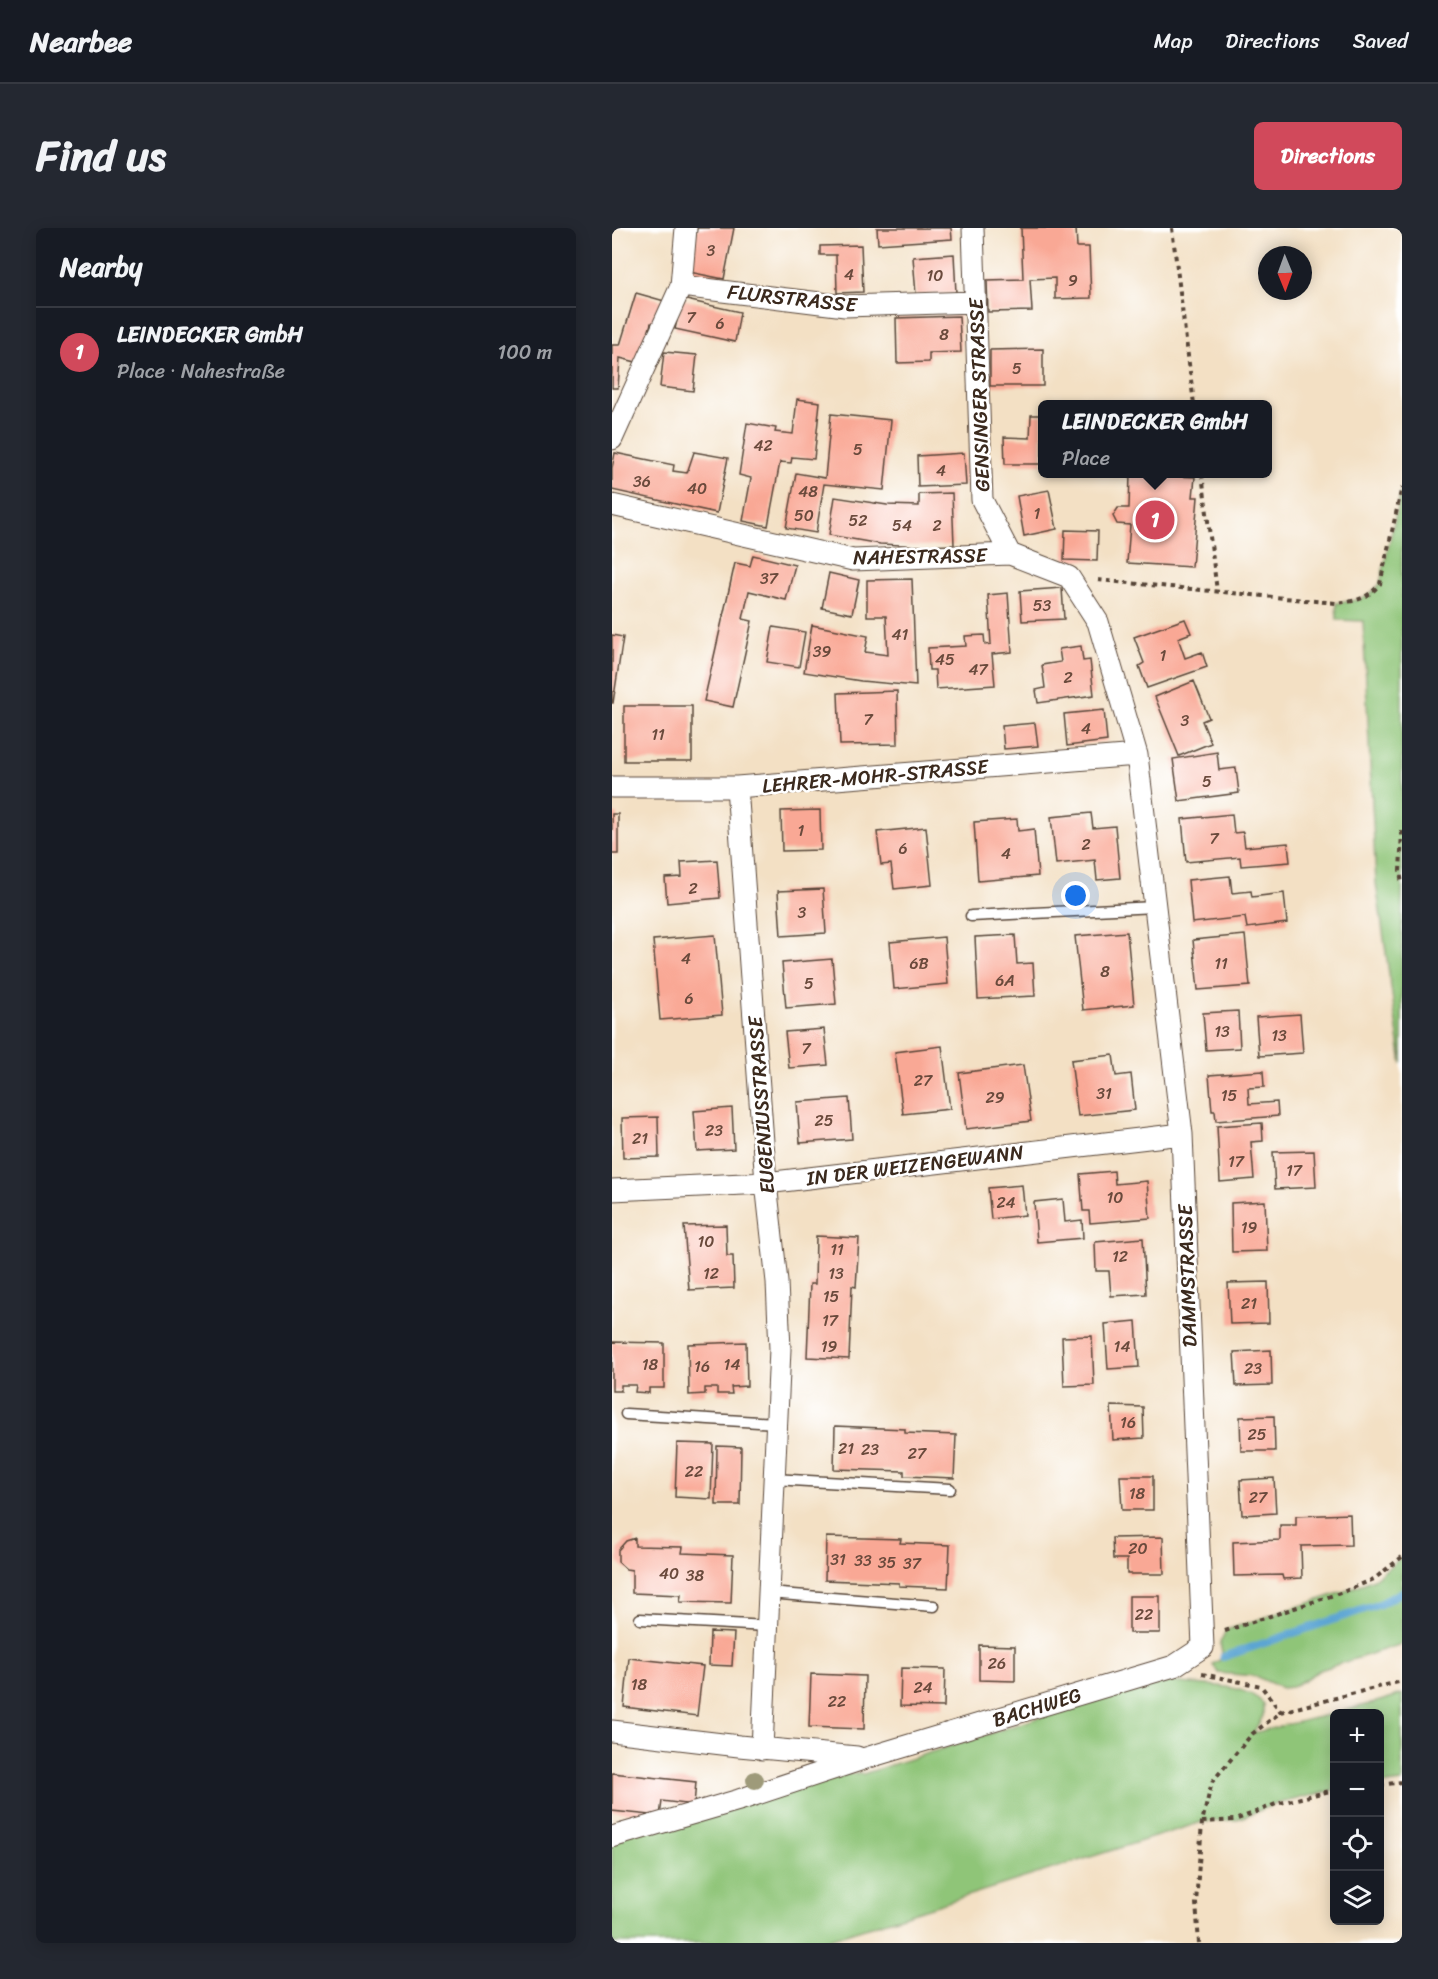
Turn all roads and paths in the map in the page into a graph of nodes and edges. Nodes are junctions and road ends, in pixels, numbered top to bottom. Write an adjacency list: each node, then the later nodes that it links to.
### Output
1 (686, 228): 4 (street)
2 (973, 228): 5 (street, GENSINGER STRASSE)
3 (1172, 228): 6 (path)
4 (681, 286): 5 (street, FLURSTRASSE); 7 (street)
5 (975, 302): 11 (street, GENSINGER STRASSE)
6 (1193, 400)
7 (612, 438)
8 (1203, 478): 13 (path)
9 (1402, 487): 13 (path)
10 (612, 505): 11 (street, NAHESTRASSE)
11 (1010, 554): 12 (street, NAHESTRASSE)
12 (1069, 577): 13 (path); 14 (street, DAMMSTRASSE)
13 (1217, 591)
14 (1137, 755): 15 (street, LEHRER-MOHR-STRASSE); 19 (street, DAMMSTRASSE)
15 (737, 787): 16 (street, LEHRER-MOHR-STRASSE); 22 (street, EUGENIUSSTRASSE)
16 (612, 788)
17 (1402, 831): 18 (path)
18 (1402, 884)
19 (1155, 907): 20 (lane); 21 (street, DAMMSTRASSE)
20 (971, 915)
21 (1182, 1134): 22 (street, IN DER WEIZENGEWANN); 33 (street, DAMMSTRASSE)
22 (766, 1183): 23 (street, IN DER WEIZENGEWANN); 25 (street, EUGENIUSSTRASSE)
23 (612, 1190)
24 (626, 1414): 25 (lane)
25 (777, 1424): 26 (street, EUGENIUSSTRASSE)
26 (773, 1479): 27 (lane); 29 (street, EUGENIUSSTRASSE)
27 (950, 1489)
28 (1402, 1557): 33 (path)
29 (768, 1593): 30 (lane); 32 (street, EUGENIUSSTRASSE)
30 (934, 1606)
31 (640, 1619): 32 (lane)
32 (767, 1626): 37 (street, EUGENIUSSTRASSE)
33 (1203, 1647): 35 (path); 38 (street, BACHWEG)
34 (1402, 1681): 35 (path)
35 (1281, 1712): 42 (path)
36 (612, 1731): 37 (street, BACHWEG)
37 (762, 1749): 38 (street, BACHWEG)
38 (866, 1758): 43 (street, BACHWEG)
39 (1402, 1782): 40 (path)
40 (1384, 1784)
41 (1330, 1791): 42 (path)
42 (1202, 1822): 44 (path)
43 (612, 1837)
44 (1199, 1943)

